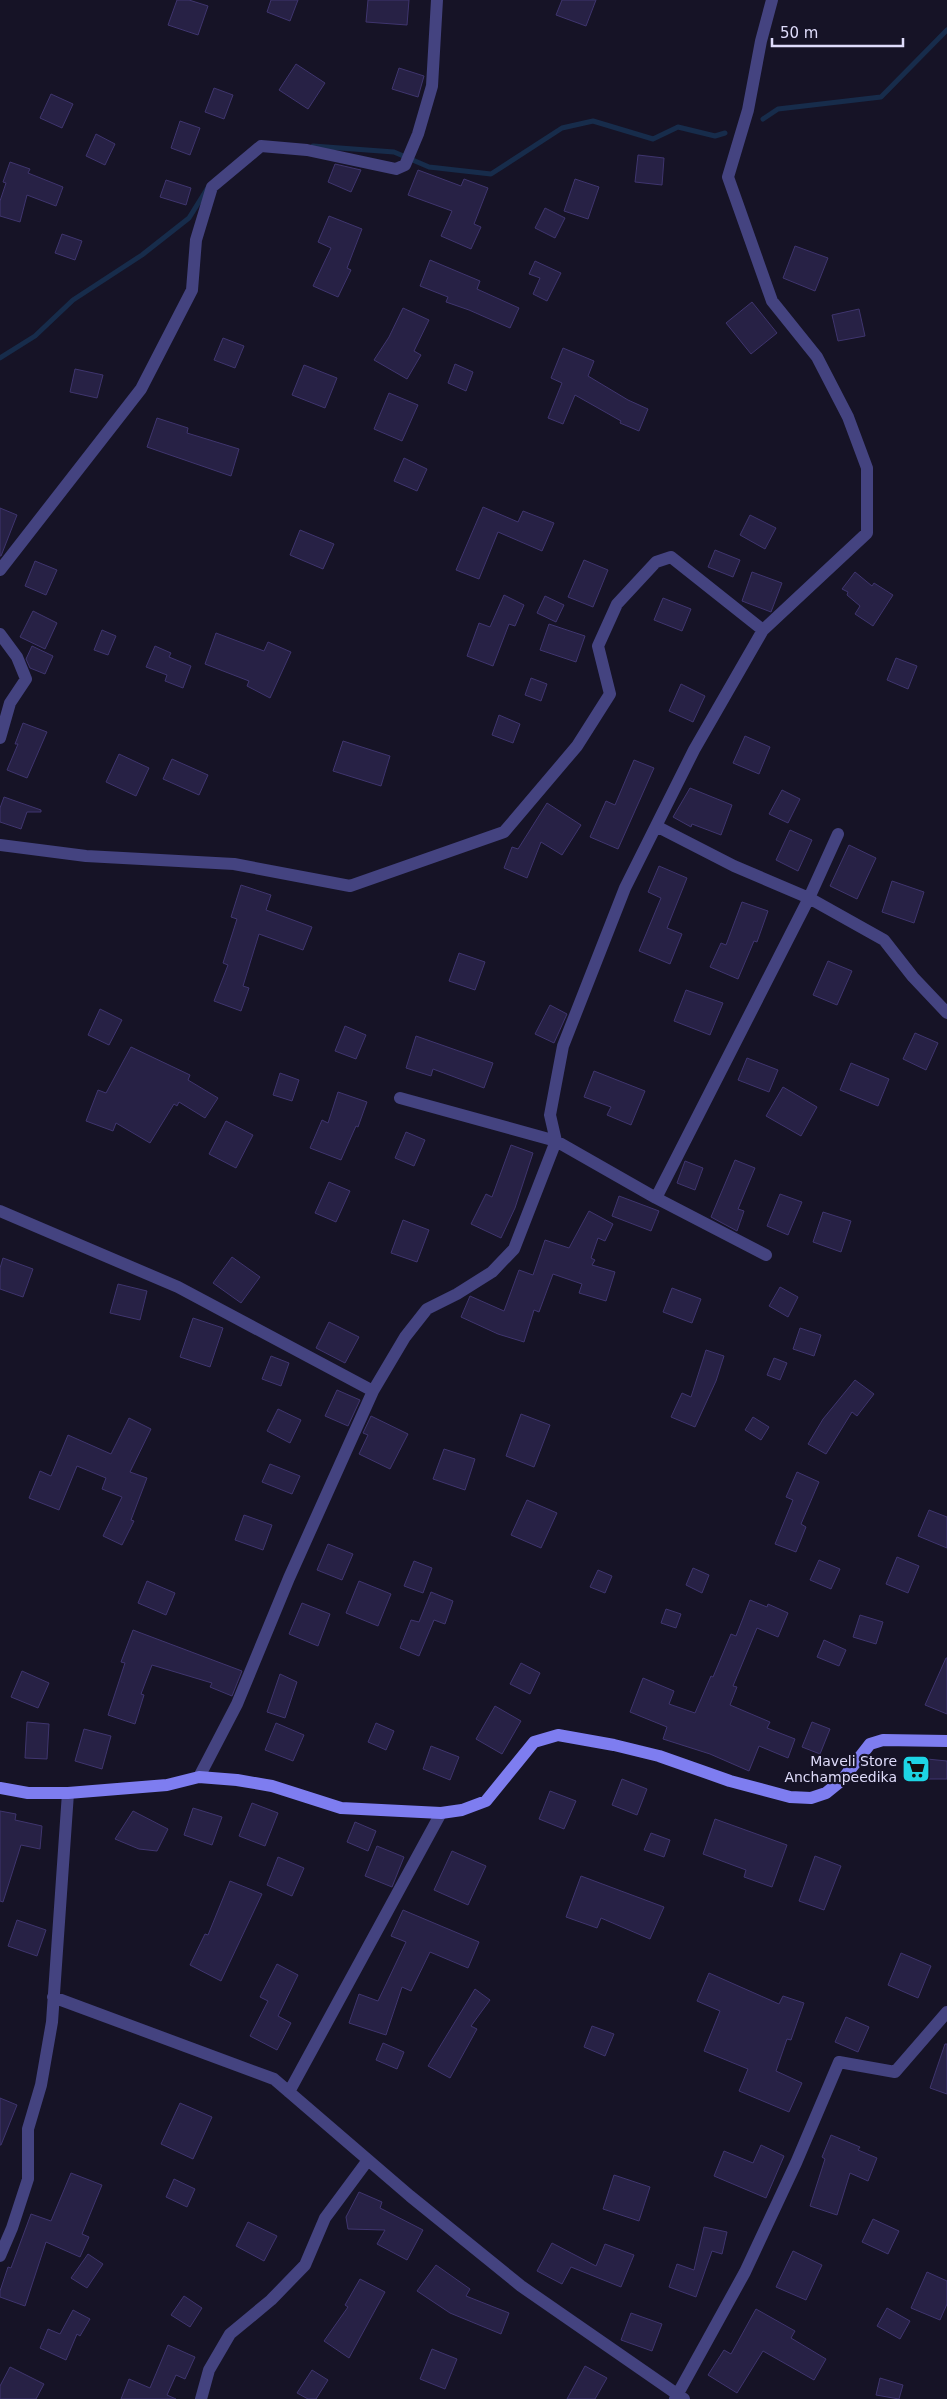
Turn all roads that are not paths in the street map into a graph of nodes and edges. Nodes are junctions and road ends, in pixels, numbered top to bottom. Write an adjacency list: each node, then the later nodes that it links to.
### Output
1 (437, 0): 3 (street)
2 (772, 0): 4 (street)
3 (0, 570)
4 (763, 630): 7 (street); 9 (street)
5 (0, 634): 6 (street)
6 (0, 738)
7 (656, 826): 10 (street); 13 (street)
8 (838, 834): 10 (street)
9 (0, 845)
10 (809, 898): 11 (street); 14 (street)
11 (947, 1013)
12 (400, 1098): 13 (street)
13 (556, 1140): 14 (street); 17 (street)
14 (656, 1198): 16 (street)
15 (0, 1211): 17 (street)
16 (766, 1255)
17 (373, 1391): 19 (street)
18 (947, 1741): 22 (main road)
19 (199, 1777): 21 (main road); 22 (main road)
20 (0, 1788): 21 (main road)
21 (68, 1793): 23 (street)
22 (441, 1813): 25 (street)
23 (53, 1997): 25 (street); 27 (street)
24 (947, 2012): 28 (street)
25 (289, 2092): 26 (street)
26 (368, 2160): 28 (street); 29 (street)
27 (0, 2256)
28 (679, 2398)
29 (201, 2399)

